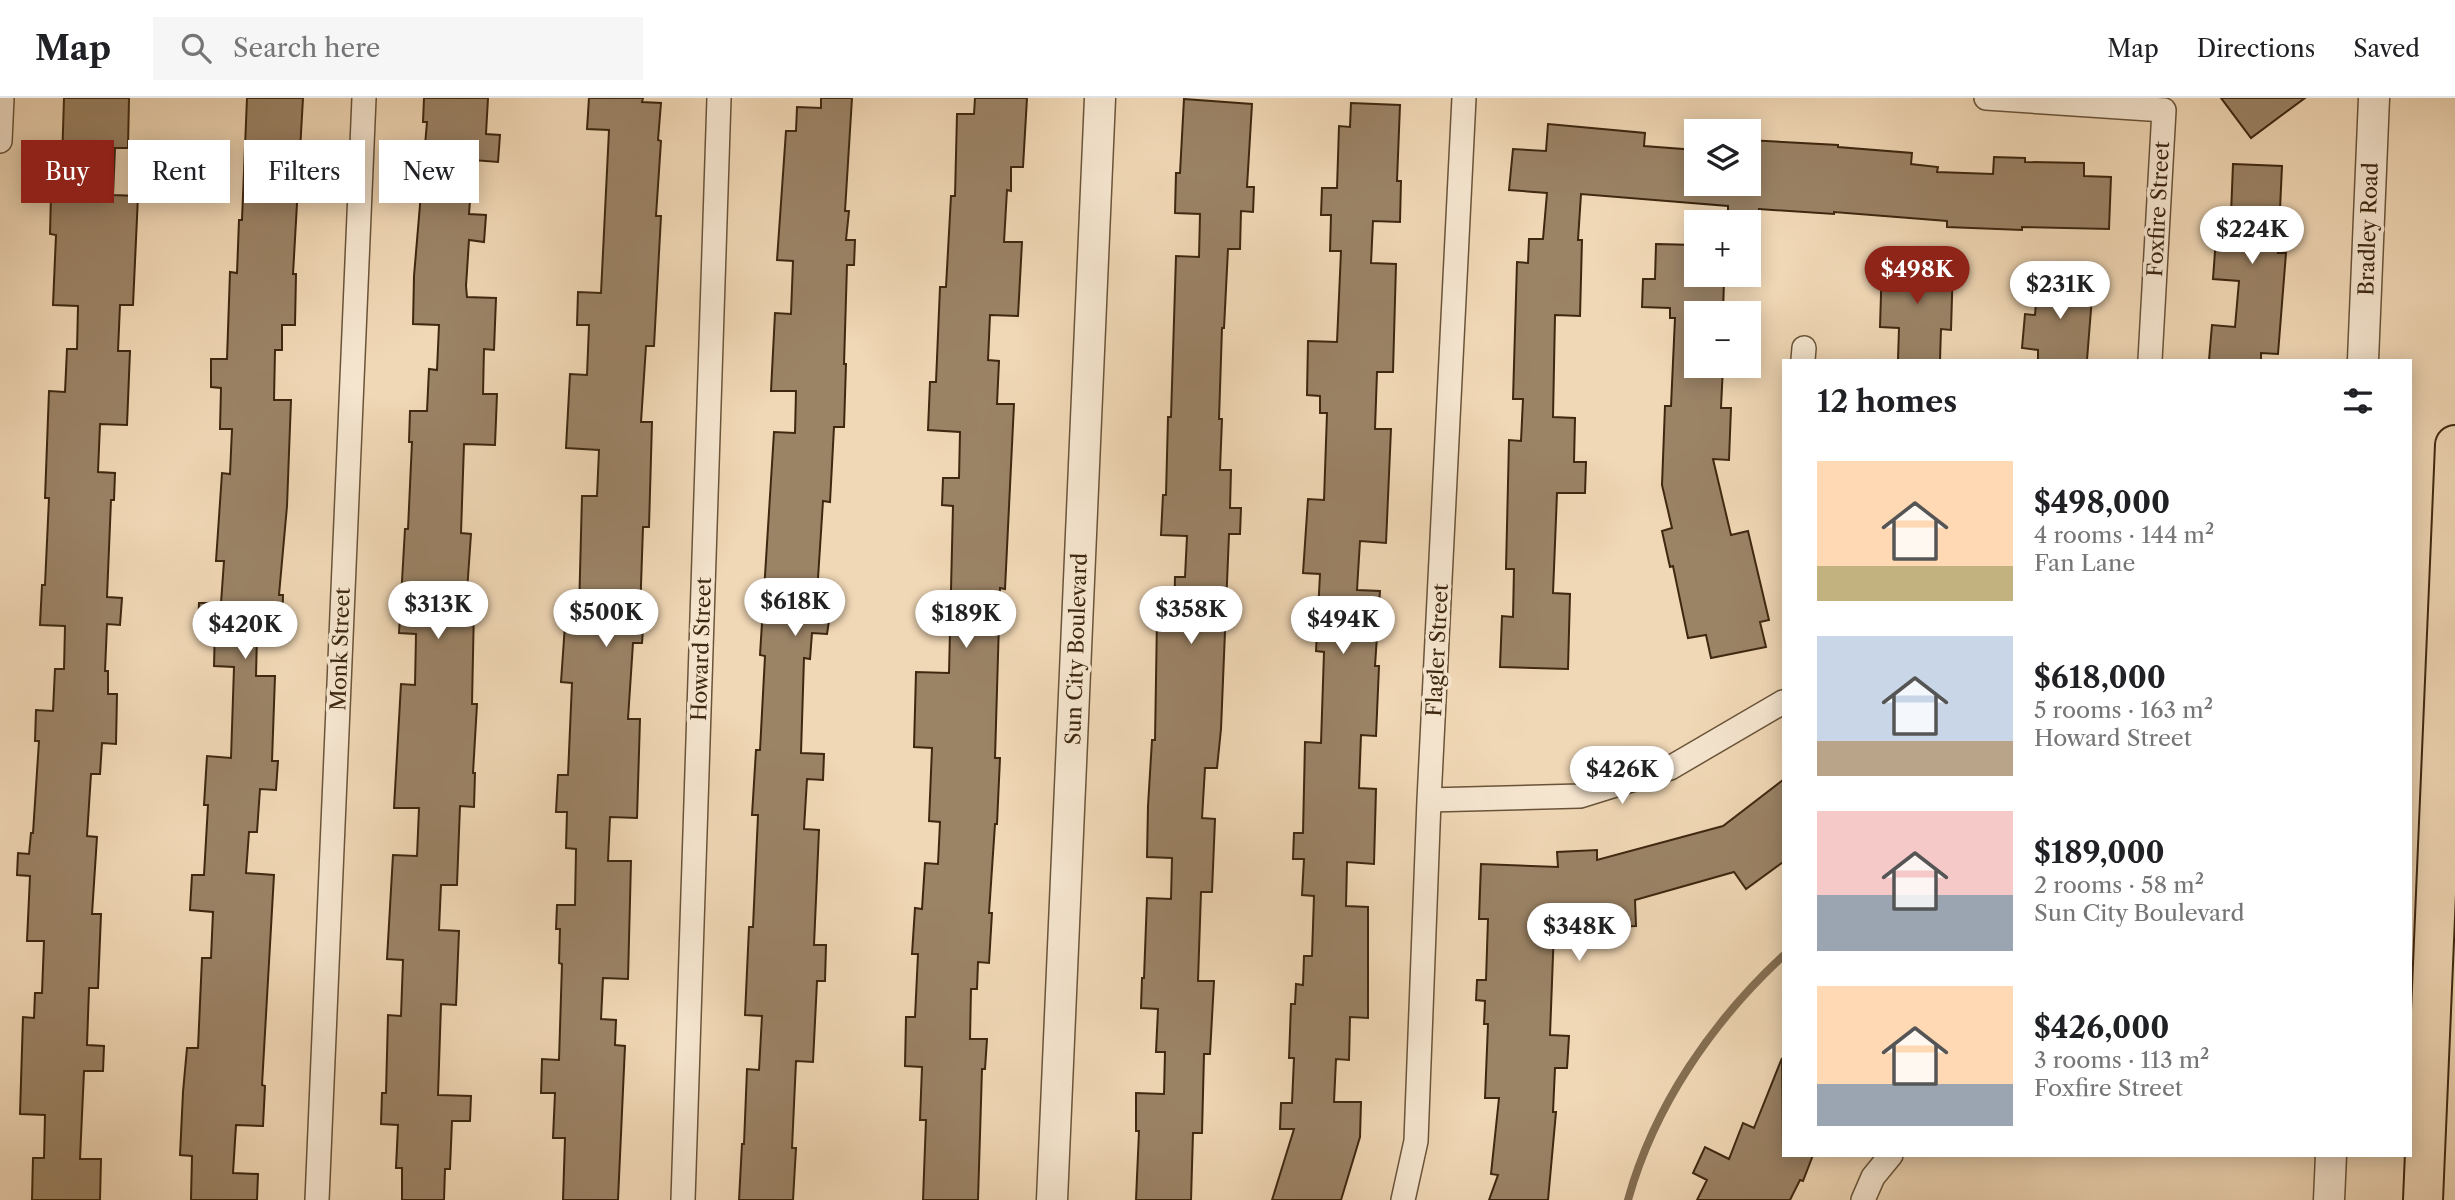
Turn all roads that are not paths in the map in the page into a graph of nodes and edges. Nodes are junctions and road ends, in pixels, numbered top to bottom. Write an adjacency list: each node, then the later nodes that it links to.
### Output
1 (2, 98): 8 (street)
2 (363, 98): 16 (street, Monk Street)
3 (719, 98): 17 (street, Howard Street)
4 (1100, 98): 18 (street, Sun City Boulevard)
5 (1464, 98): 13 (street, Flagler Street)
6 (1986, 98): 9 (street, Foxfire Street)
7 (2374, 98): 10 (street, Bradley Road)
8 (0, 141)
9 (2150, 359)
10 (2363, 359)
11 (2455, 445): 22 (highway)
12 (1782, 703): 13 (street)
13 (1429, 800): 19 (street, Flagler Street)
14 (1889, 1157): 20 (street)
15 (2331, 1157): 21 (street)
16 (317, 1200)
17 (683, 1200)
18 (1052, 1200)
19 (1403, 1200)
20 (1863, 1200)
21 (2329, 1200)
22 (2423, 1200)

